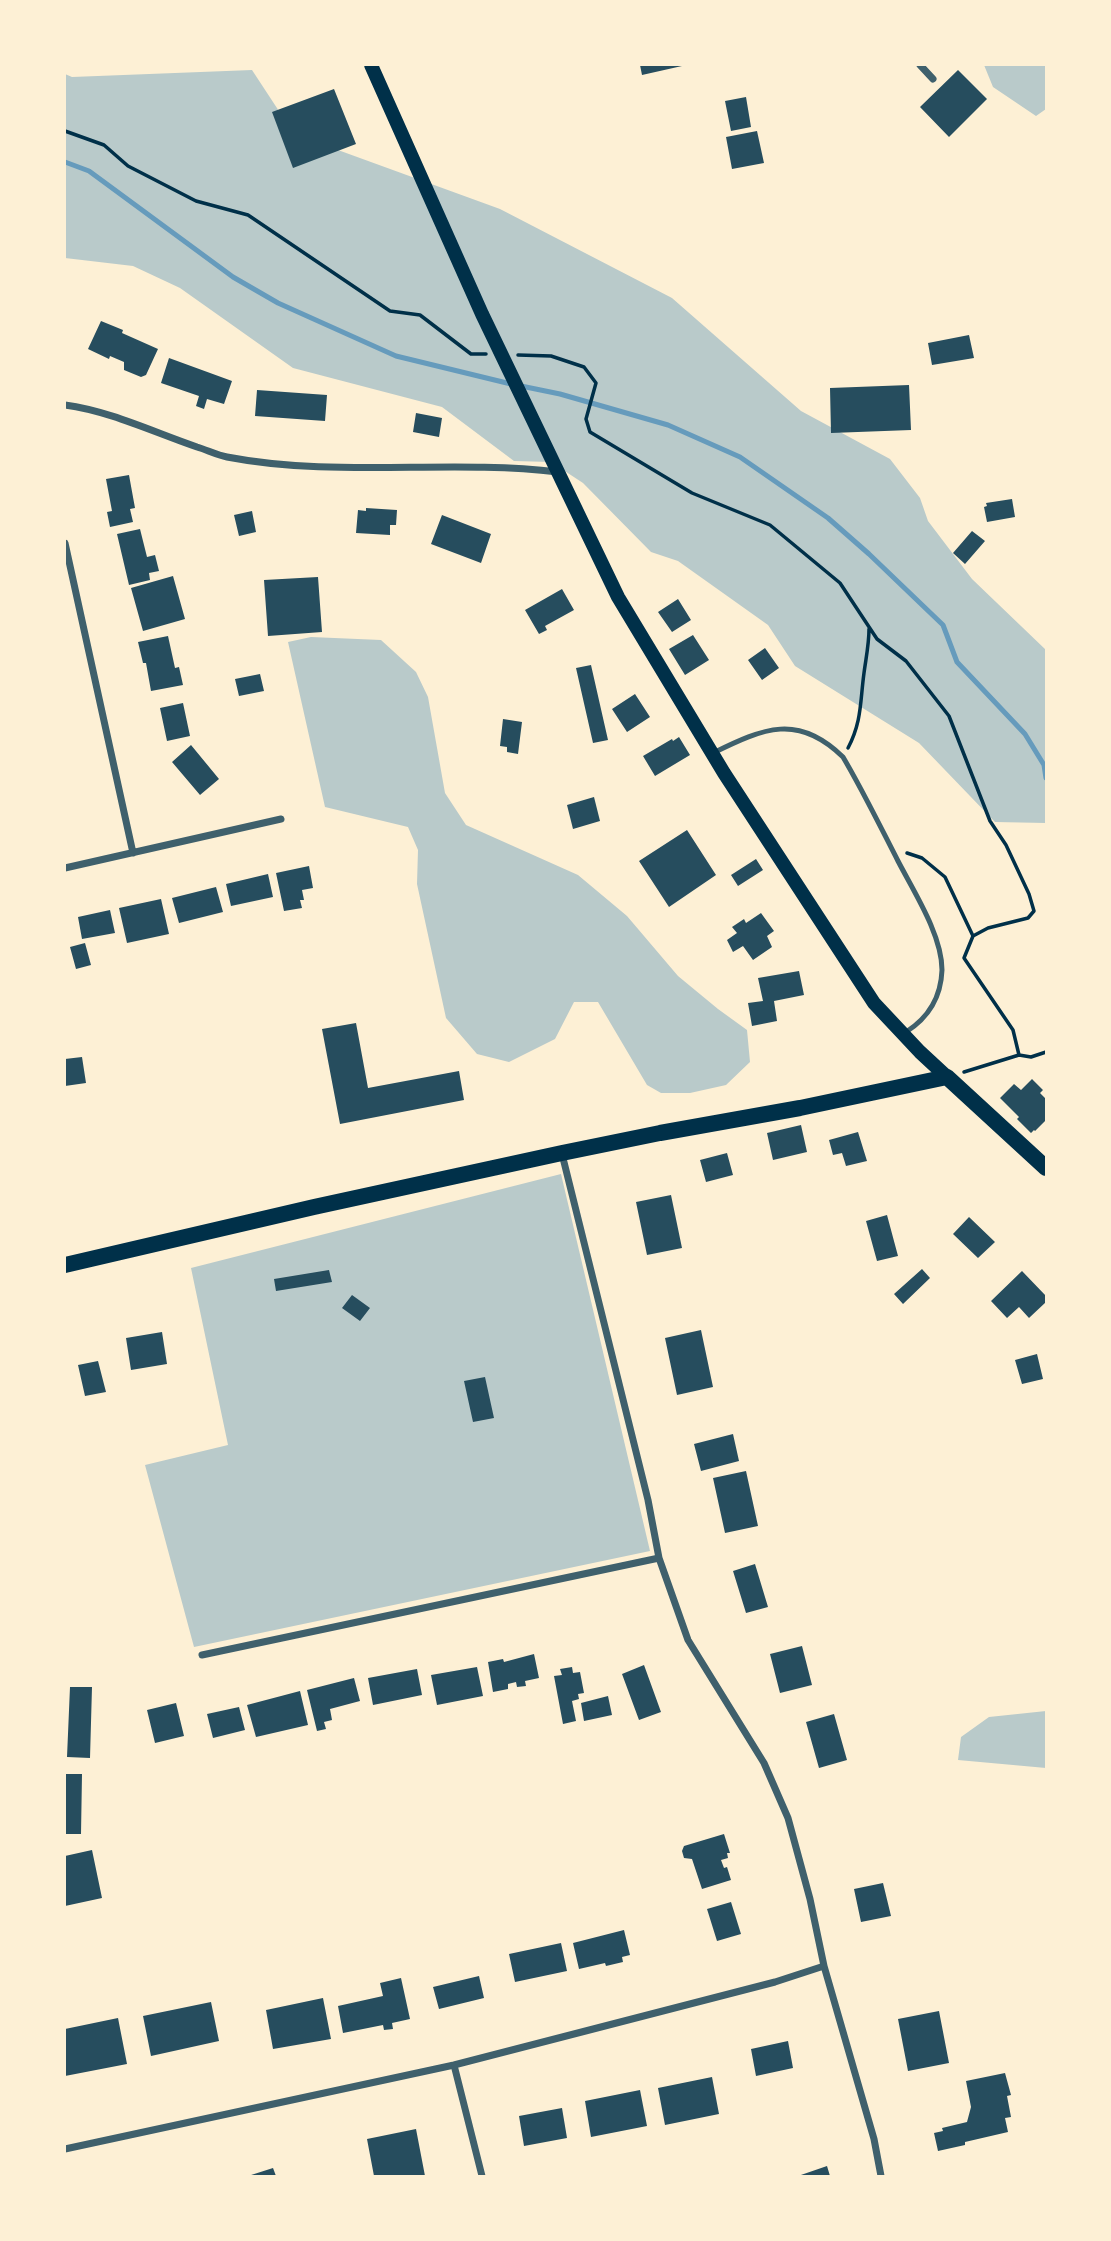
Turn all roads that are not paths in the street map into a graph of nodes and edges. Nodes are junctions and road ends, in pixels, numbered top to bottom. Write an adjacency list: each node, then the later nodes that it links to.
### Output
1 (371, 65): 5 (main road)
2 (920, 65): 3 (street)
3 (933, 79)
4 (65, 404): 5 (street)
5 (558, 472): 7 (main road)
6 (65, 542): 9 (street)
7 (713, 753): 11 (main road); 11 (lane)
8 (281, 819): 9 (street)
9 (133, 853): 10 (street)
10 (65, 868)
11 (903, 1035): 12 (main road)
12 (947, 1077): 13 (main road); 14 (main road)
13 (562, 1153): 15 (main road); 16 (street)
14 (1046, 1168)
15 (65, 1265)
16 (659, 1558): 17 (street); 18 (street)
17 (202, 1654)
18 (824, 1966): 19 (street); 22 (street)
19 (454, 2065): 20 (street); 21 (street)
20 (65, 2149)
21 (482, 2176)
22 (881, 2176)

